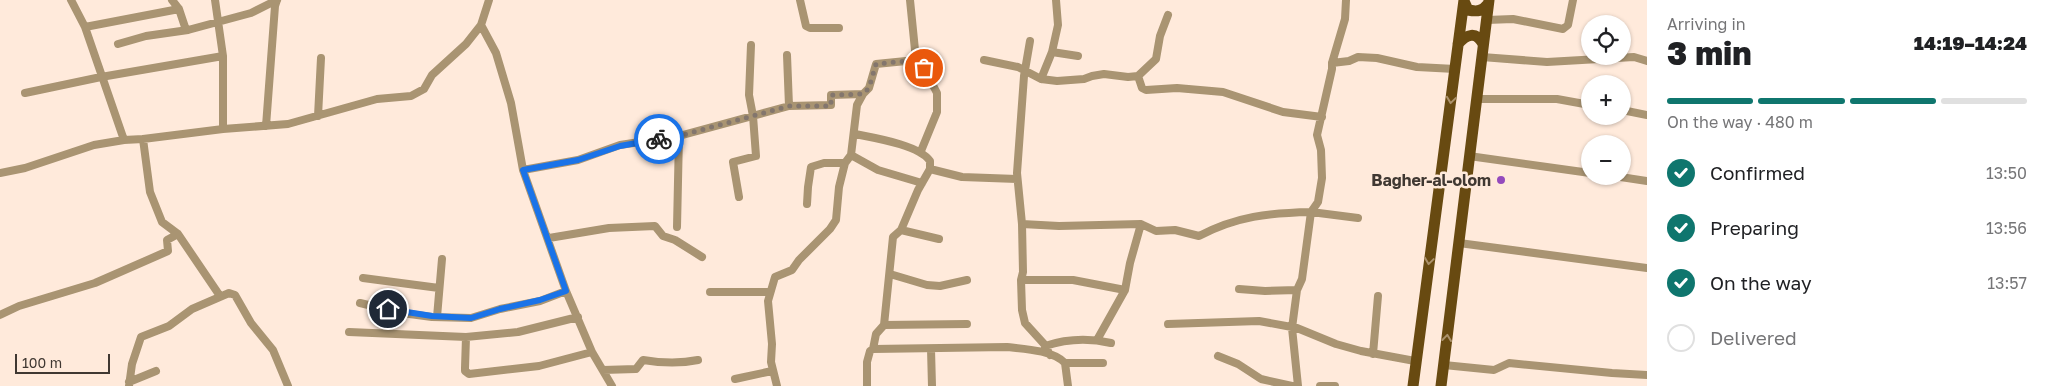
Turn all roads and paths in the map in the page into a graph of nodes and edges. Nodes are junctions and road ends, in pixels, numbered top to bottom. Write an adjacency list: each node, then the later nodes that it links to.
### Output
1 (71, 0): 18 (street)
2 (172, 0): 13 (street)
3 (215, 0): 16 (street)
4 (277, 0): 16 (street); 51 (street)
5 (489, 0): 17 (street)
6 (800, 0): 19 (street)
7 (910, 0): 32 (street)
8 (1056, 0): 26 (street)
9 (1346, 0): 35 (street)
10 (1464, 0): 12 (main road); 23 (main road)
11 (1572, 0): 15 (street)
12 (1488, 2): 15 (main road)
13 (179, 9): 18 (street); 20 (street)
14 (1168, 15): 38 (street)
15 (1486, 20): 24 (main road)
16 (219, 22): 20 (street); 28 (street)
17 (481, 24): 48 (street); 62 (street)
18 (85, 27): 39 (street)
19 (840, 28)
20 (188, 30): 22 (street)
21 (1030, 40): 37 (street)
22 (118, 44)
23 (1458, 44): 24 (main road); 36 (main road)
24 (1484, 44): 30 (main road)
25 (751, 45): 49 (street)
26 (1052, 52): 29 (street); 40 (street)
27 (787, 55): 45 (street)
28 (223, 56): 39 (street); 52 (street)
29 (1078, 56)
30 (1482, 57): 34 (street); 43 (main road)
31 (321, 58): 48 (street)
32 (916, 60): 42 (street); 57 (street)
33 (984, 60): 37 (street)
34 (1647, 61)
35 (1332, 63): 36 (street); 50 (street)
36 (1455, 69): 117 (main road, one-way to 117)
37 (1025, 70): 40 (street); 65 (street)
38 (1138, 76): 40 (street); 50 (street)
39 (101, 77): 41 (street); 56 (street)
40 (1040, 79)
41 (25, 93)
42 (863, 94): 45 (street); 53 (street)
43 (1476, 99): 44 (street); 59 (main road)
44 (1581, 103)
45 (789, 106): 49 (street)
46 (1631, 112): 47 (street)
47 (1647, 115)
48 (318, 116): 51 (street)
49 (753, 116): 54 (street); 69 (street)
50 (1322, 117): 71 (street)
51 (266, 126): 52 (street)
52 (223, 128): 55 (street)
53 (855, 134): 57 (street); 58 (street)
54 (679, 136): 62 (street); 75 (street)
55 (142, 139): 56 (street); 77 (street)
56 (124, 140): 64 (street)
57 (920, 151): 61 (street)
58 (851, 155): 60 (street); 68 (street)
59 (1470, 156): 63 (street); 80 (main road)
60 (845, 162): 70 (street); 94 (street)
61 (930, 169): 65 (street); 68 (street)
62 (523, 170): 78 (street)
63 (1581, 172)
64 (0, 173)
65 (1017, 179): 73 (street)
66 (1631, 179): 67 (street)
67 (1647, 181)
68 (922, 183): 76 (street)
69 (739, 197)
70 (807, 204)
71 (1311, 212): 72 (street); 74 (street); 91 (street)
72 (1358, 218)
73 (1022, 224): 74 (street); 87 (street)
74 (1141, 224): 90 (street)
75 (677, 227)
76 (901, 230): 79 (street); 84 (street)
77 (178, 234): 95 (street); 98 (street)
78 (549, 238): 81 (street); 92 (street)
79 (939, 239)
80 (1459, 243): 83 (street); 120 (main road, one-way to 80)
81 (702, 257)
82 (442, 259): 88 (street)
83 (1647, 268)
84 (890, 274): 86 (street); 103 (street)
85 (363, 278): 88 (street)
86 (967, 280)
87 (1021, 280): 90 (street); 109 (street)
88 (440, 288): 99 (street)
89 (1239, 289): 91 (street)
90 (1125, 290): 107 (street)
91 (1297, 290): 104 (street)
92 (566, 291): 99 (street); 100 (street)
93 (710, 292): 94 (street)
94 (770, 292): 123 (street)
95 (220, 296): 126 (street); 127 (street)
96 (1378, 296): 113 (street)
97 (360, 303): 99 (street)
98 (0, 315)
99 (437, 316)
100 (578, 317): 106 (street); 112 (street)
101 (967, 324): 103 (street)
102 (1168, 324): 104 (street)
103 (884, 325): 110 (street)
104 (1292, 328): 113 (street); 134 (street)
105 (349, 332): 106 (street)
106 (466, 337): 112 (street)
107 (1097, 340): 108 (street); 109 (street)
108 (1111, 343)
109 (1045, 346): 114 (street)
110 (873, 349): 111 (street); 130 (street)
111 (931, 349): 114 (street); 131 (street)
112 (592, 352): 121 (street)
113 (1373, 354): 117 (street)
114 (1050, 355): 118 (street)
115 (1218, 356): 133 (street)
116 (698, 360): 121 (street)
117 (1415, 361): 137 (main road)
118 (1065, 363): 119 (street); 132 (street)
119 (1103, 363)
120 (1444, 365): 124 (street); 138 (main road)
121 (603, 370): 128 (street)
122 (156, 371): 126 (street)
123 (772, 371): 125 (street); 129 (street)
124 (1647, 375)
125 (736, 379)
126 (129, 384)
127 (288, 386)
128 (612, 386)
129 (776, 386)
130 (867, 386)
131 (932, 386)
132 (1068, 386)
133 (1292, 386)
134 (1298, 386)
135 (1320, 386): 136 (street)
136 (1335, 386)
137 (1413, 386)
138 (1441, 386)

